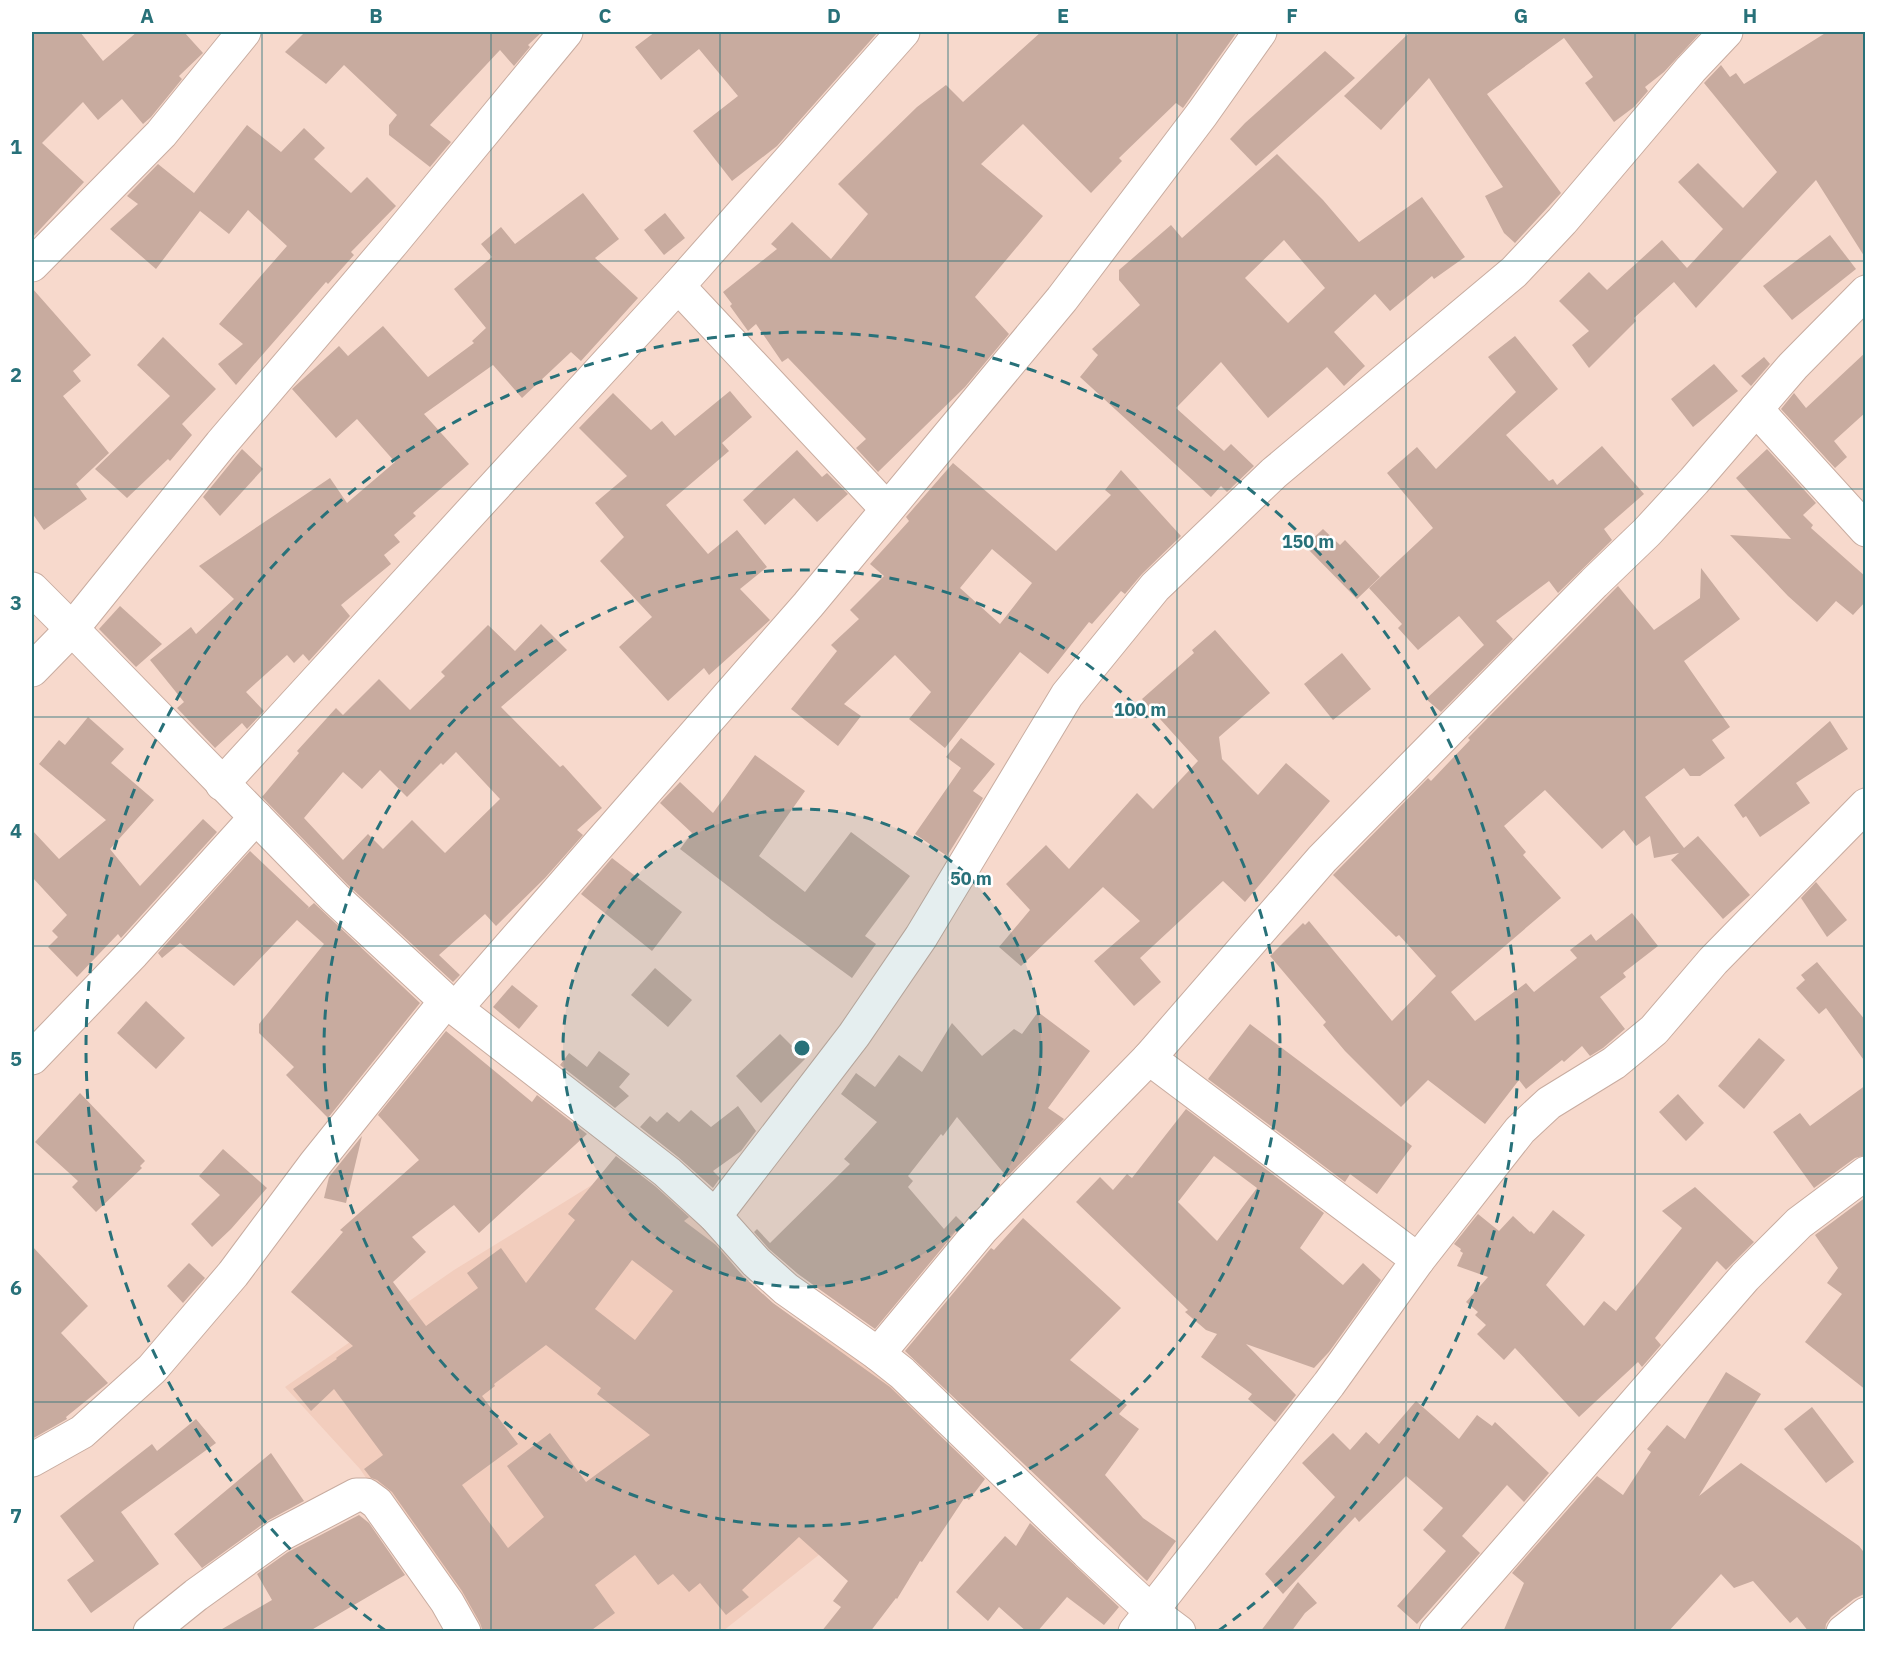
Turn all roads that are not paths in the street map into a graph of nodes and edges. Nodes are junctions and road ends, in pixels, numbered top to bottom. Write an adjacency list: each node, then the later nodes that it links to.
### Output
1 (244, 32): 6 (street)
2 (566, 32): 13 (street)
3 (903, 32): 7 (street)
4 (1260, 32): 10 (street)
5 (1726, 32): 22 (street)
6 (32, 265)
7 (678, 286): 10 (street); 15 (street)
8 (1866, 292): 9 (street)
9 (1756, 409): 11 (street); 20 (street)
10 (887, 509): 18 (street)
11 (1866, 530)
12 (32, 590): 13 (street)
13 (72, 629): 14 (street); 15 (street)
14 (32, 670)
15 (222, 784): 17 (street)
16 (1866, 805): 23 (street)
17 (256, 817): 18 (street); 19 (street)
18 (451, 1005): 22 (street); 25 (street)
19 (32, 1058)
20 (1149, 1058): 23 (street); 24 (street)
21 (1866, 1173): 31 (street)
22 (715, 1216): 24 (street)
23 (1418, 1260): 27 (street)
24 (878, 1354): 27 (street)
25 (32, 1460)
26 (1866, 1614): 32 (street)
27 (1143, 1621): 30 (street)
28 (150, 1632): 29 (street)
29 (464, 1632)
30 (1179, 1632)
31 (1436, 1632)
32 (1843, 1632)

